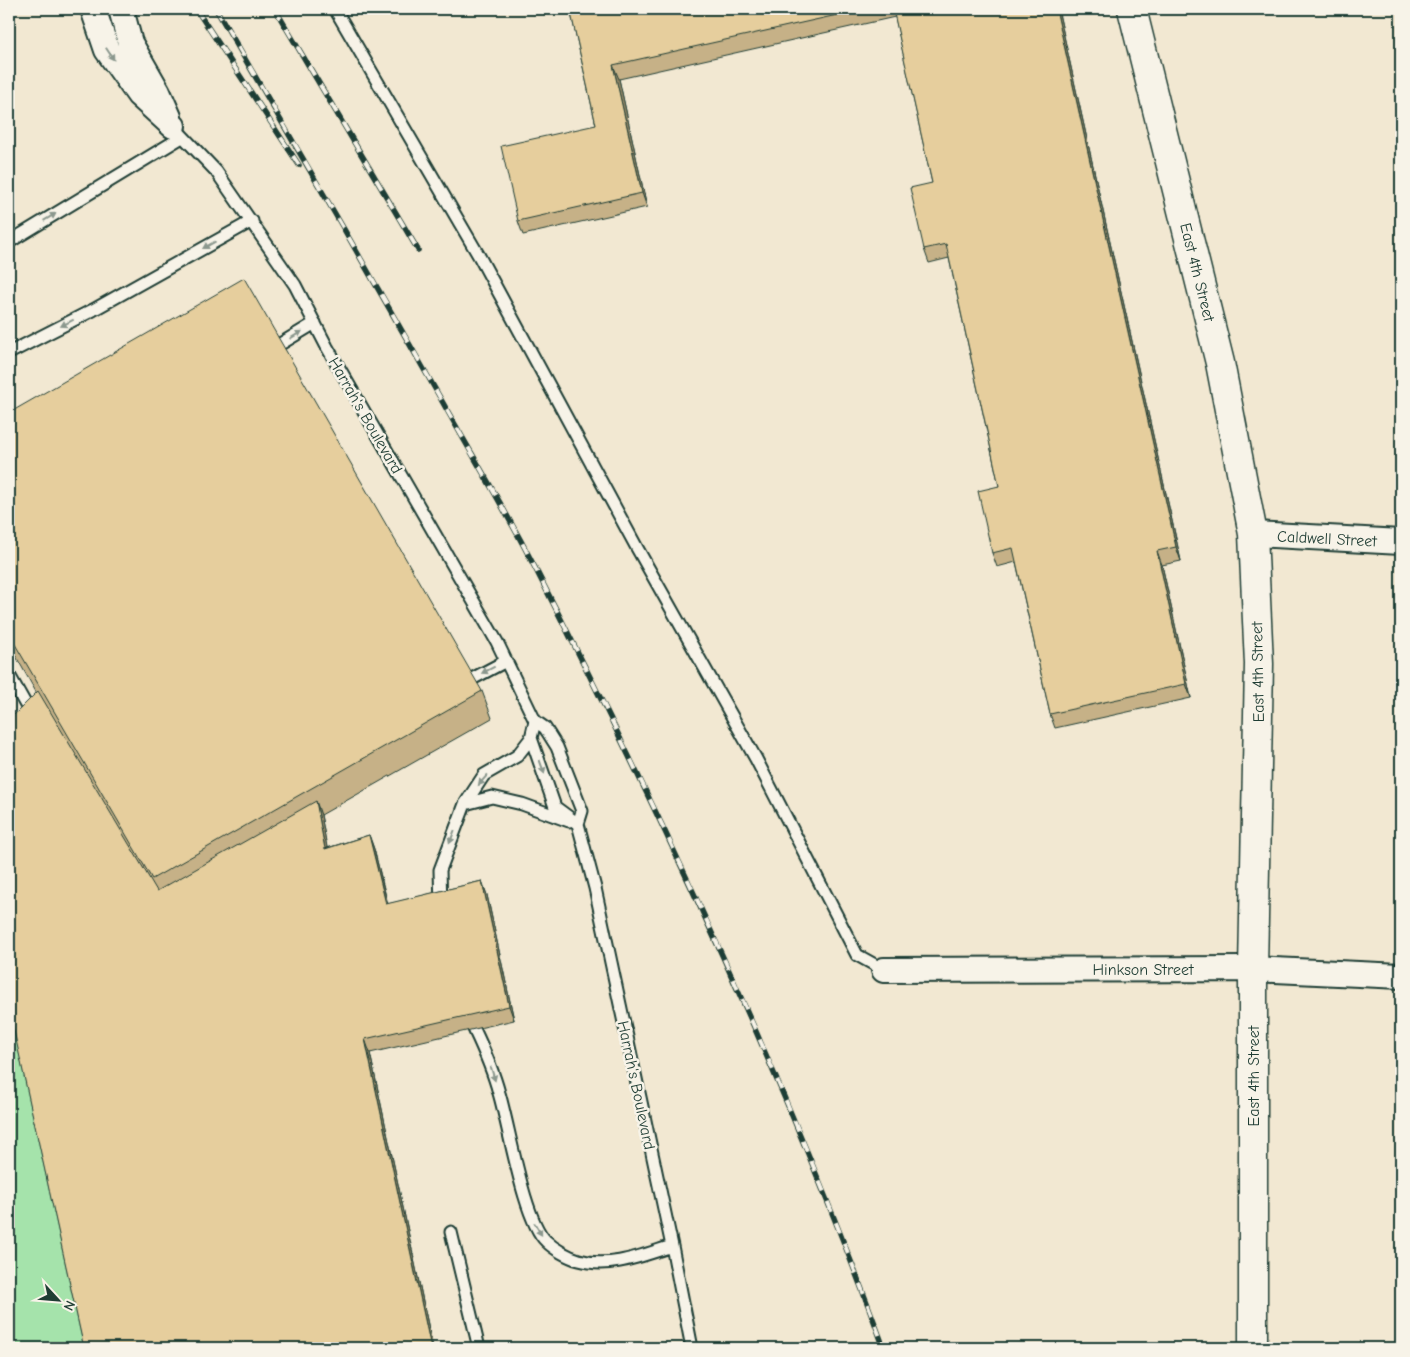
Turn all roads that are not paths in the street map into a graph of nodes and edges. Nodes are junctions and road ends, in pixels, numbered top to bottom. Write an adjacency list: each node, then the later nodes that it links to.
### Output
1 (93, 9): 5 (street, Harrah's Boulevard, one-way to 5)
2 (121, 9): 5 (street, Harrah's Boulevard)
3 (335, 9): 23 (lane)
4 (1132, 9): 11 (main road, East 4th Street)
5 (177, 131): 6 (lane, Harrah's Boulevard); 7 (lane, one-way to 5)
6 (252, 221): 8 (lane, Harrah's Boulevard); 10 (lane, one-way to 10)
7 (9, 242)
8 (315, 324): 9 (lane, one-way to 8); 13 (lane, Harrah's Boulevard)
9 (277, 346)
10 (9, 353)
11 (1252, 534): 12 (street, Caldwell Street); 22 (main road, East 4th Street)
12 (1401, 542)
13 (506, 661): 15 (lane, one-way to 15); 17 (lane, Harrah's Boulevard)
14 (9, 675): 16 (lane)
15 (470, 680)
16 (32, 716)
17 (534, 721): 18 (lane); 20 (lane, Harrah's Boulevard)
18 (531, 738): 19 (lane, one-way to 19); 20 (lane, one-way to 20)
19 (465, 804): 20 (lane); 21 (lane, one-way to 21)
20 (578, 824): 27 (lane, Harrah's Boulevard)
21 (441, 906)
22 (1253, 969): 23 (street, Hinkson Street); 24 (street, Hinkson Street); 30 (main road, East 4th Street)
23 (884, 970)
24 (1401, 976)
25 (474, 1029): 27 (lane, one-way to 27)
26 (451, 1232): 28 (lane)
27 (672, 1246): 29 (lane, Harrah's Boulevard)
28 (479, 1348)
29 (692, 1348)
30 (1253, 1348)

